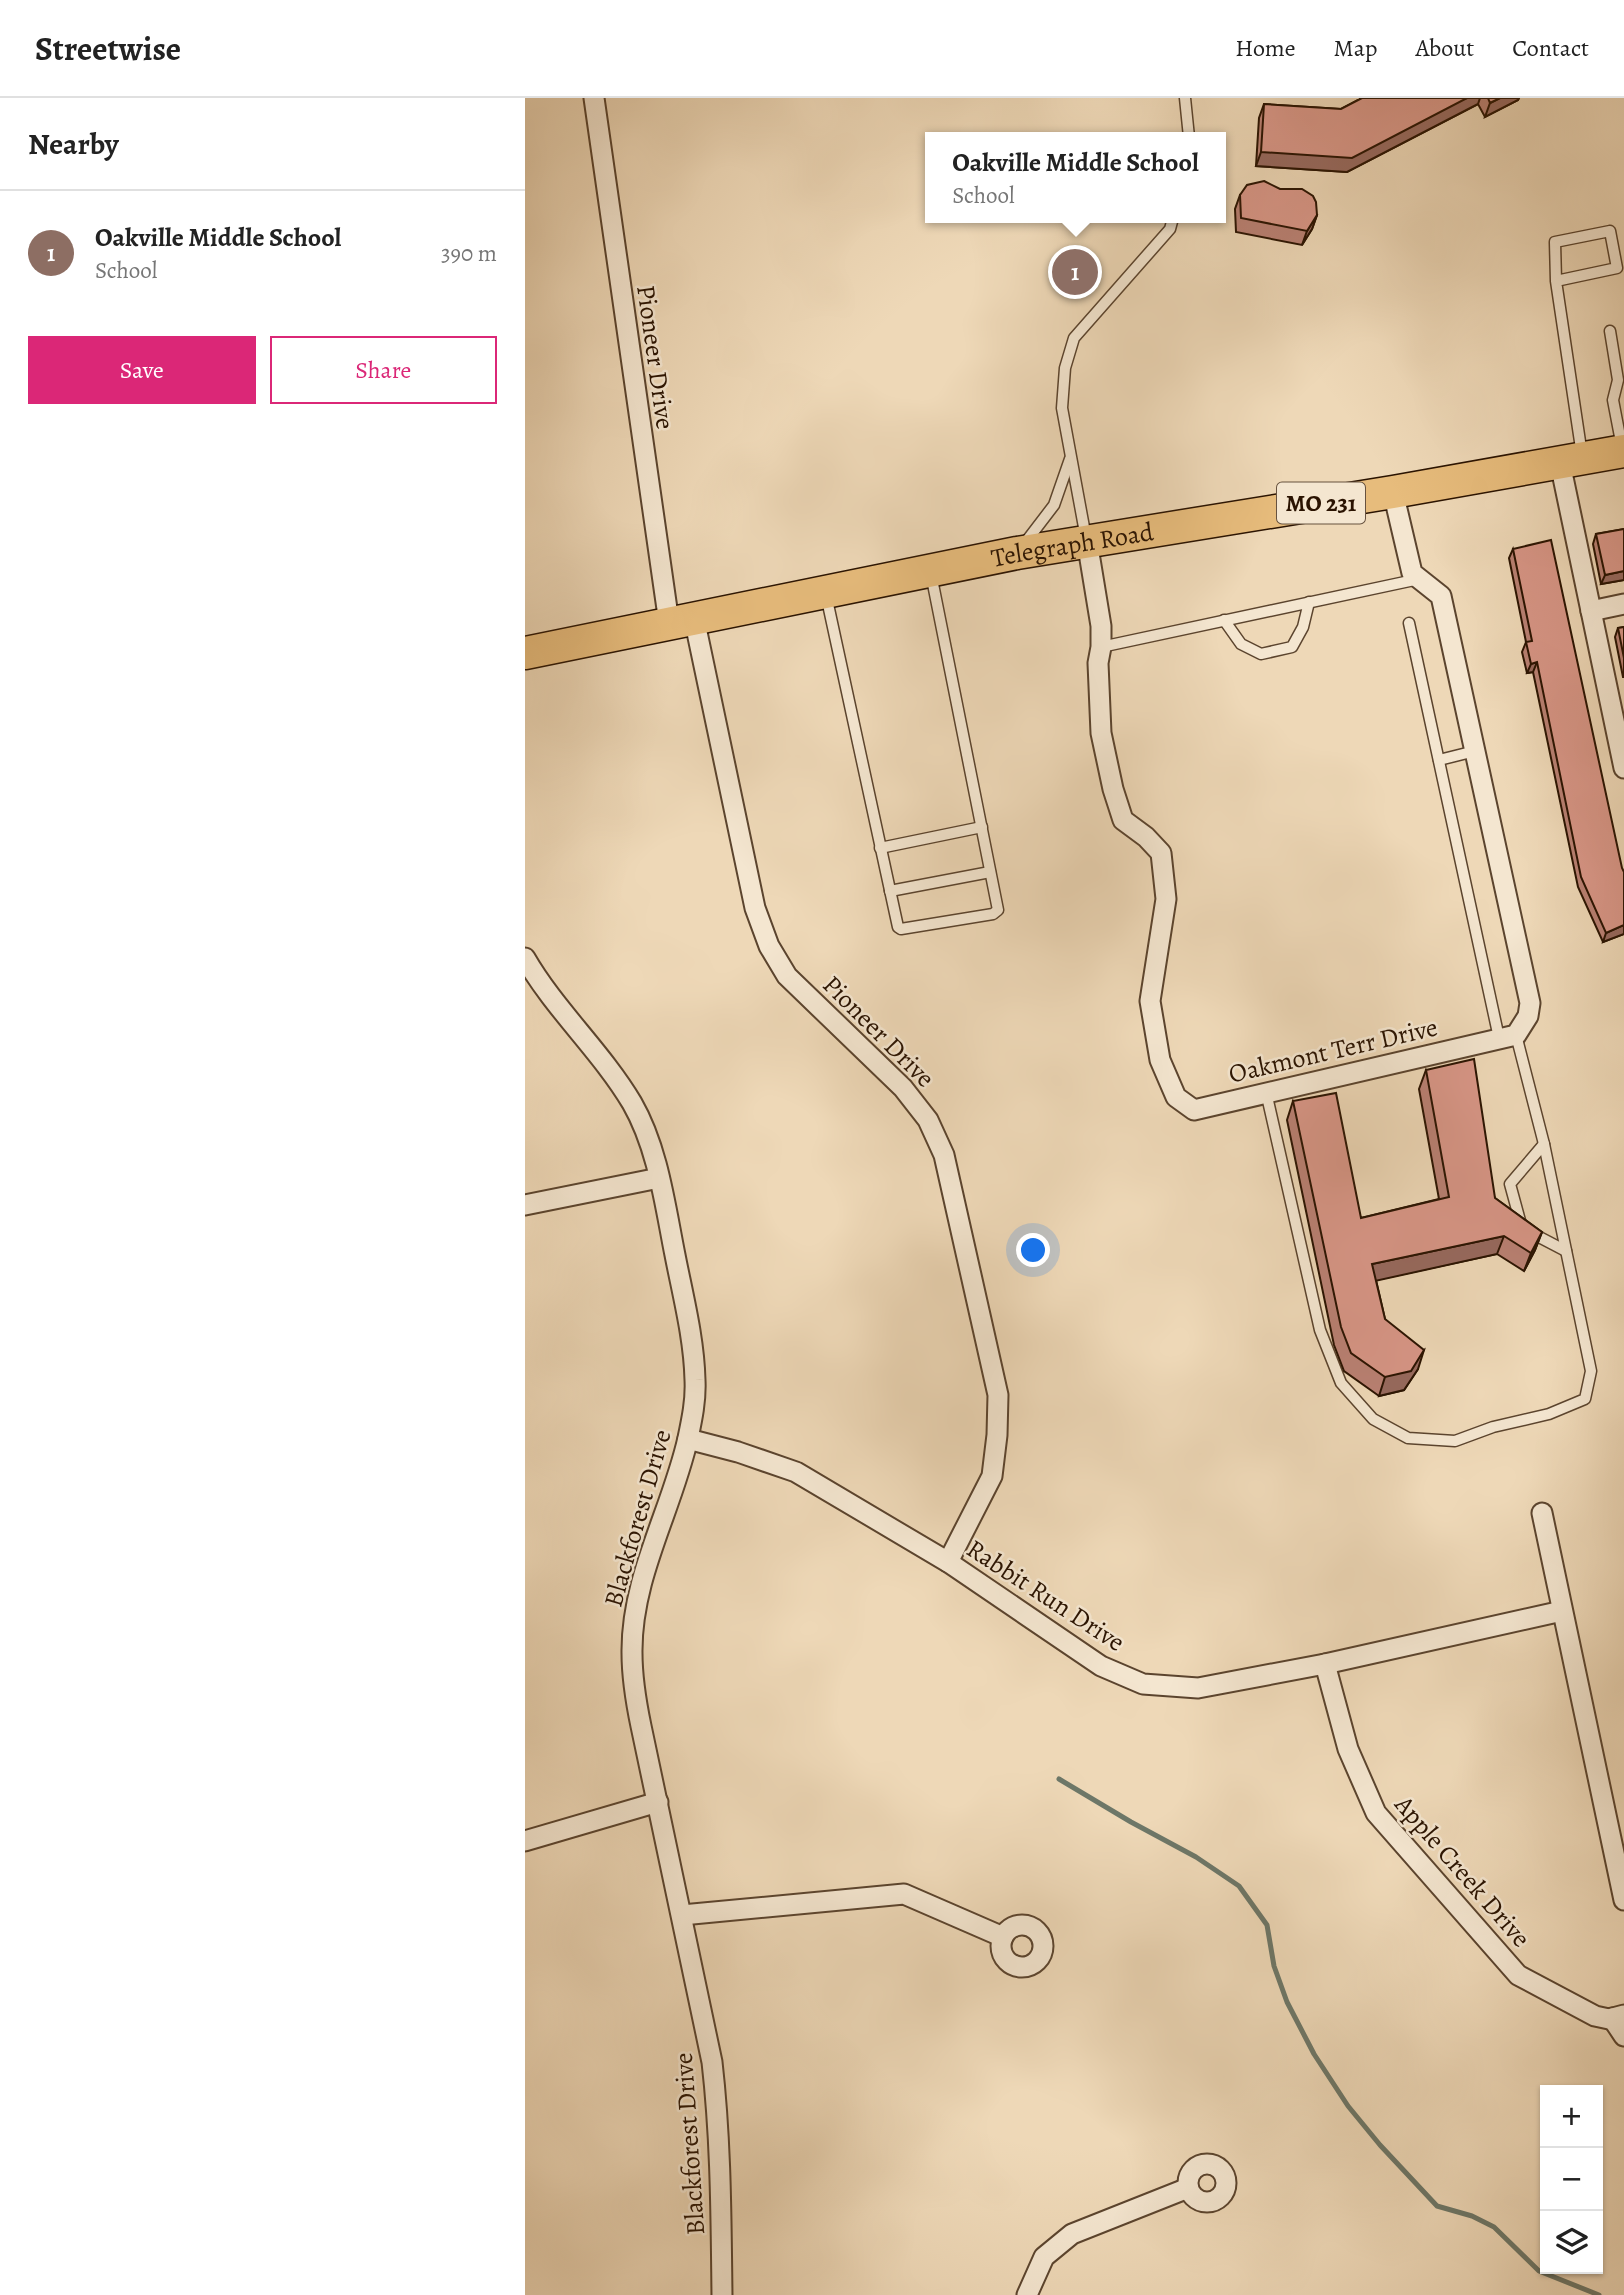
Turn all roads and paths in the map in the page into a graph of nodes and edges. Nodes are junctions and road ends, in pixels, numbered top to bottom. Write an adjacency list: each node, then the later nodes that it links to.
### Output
1 (594, 98): 21 (street, Pioneer Drive)
2 (1185, 98): 3 (lane)
3 (1188, 132)
4 (1172, 223): 9 (lane)
5 (1556, 281): 5 (lane); 10 (lane)
6 (1609, 331): 7 (lane)
7 (1618, 399): 8 (lane)
8 (1623, 451): 10 (main road, Telegraph Road / MO 231)
9 (1071, 455): 12 (lane); 13 (lane)
10 (1571, 461): 11 (main road, Telegraph Road / MO 231); 19 (street)
11 (1393, 492): 12 (main road, Telegraph Road / MO 231); 15 (street)
12 (1087, 541): 13 (main road, Telegraph Road / MO 231); 23 (street, Oakmont Terr Drive)
13 (1017, 554): 14 (main road, Telegraph Road / MO 231)
14 (930, 570): 16 (main road, Telegraph Road / MO 231); 28 (lane)
15 (1419, 579): 17 (lane); 25 (street)
16 (826, 591): 21 (main road, Telegraph Road / MO 231); 29 (lane)
17 (1308, 602): 20 (lane); 20 (lane)
18 (1624, 604): 19 (street)
19 (1591, 611): 27 (street)
20 (1224, 620): 23 (lane)
21 (681, 621): 24 (main road, Telegraph Road / MO 231); 41 (street, Pioneer Drive)
22 (1409, 623): 26 (lane)
23 (1101, 647): 34 (street, Oakmont Terr Drive)
24 (525, 653)
25 (1475, 751): 26 (lane); 33 (street)
26 (1439, 760): 33 (lane)
27 (1624, 768)
28 (982, 827): 29 (lane); 30 (lane)
29 (880, 848): 31 (lane)
30 (990, 872): 31 (lane); 31 (lane)
31 (890, 891)
32 (525, 958): 36 (street, Blackforest Drive)
33 (1507, 1037): 34 (street, Oakmont Terr Drive); 35 (lane)
34 (1266, 1092): 38 (lane)
35 (1543, 1144): 38 (lane); 38 (lane)
36 (660, 1178): 37 (street); 39 (street, Blackforest Drive)
37 (525, 1205)
38 (1566, 1251)
39 (688, 1439): 41 (street, Rabbit Run Drive); 44 (street, Blackforest Drive)
40 (1542, 1513): 42 (street)
41 (948, 1562): 43 (street, Rabbit Run Drive)
42 (1562, 1611): 43 (street, Rabbit Run Drive); 46 (street)
43 (1325, 1664): 49 (street, Apple Creek Drive)
44 (658, 1802): 45 (street); 47 (street, Blackforest Drive)
45 (525, 1841)
46 (1624, 1900)
47 (682, 1915): 48 (street); 52 (street, Blackforest Drive)
48 (1003, 1937)
49 (1615, 2018): 50 (street, Apple Creek Drive)
50 (1624, 2036)
51 (1188, 2189): 53 (street)
52 (722, 2295)
53 (1027, 2295)

